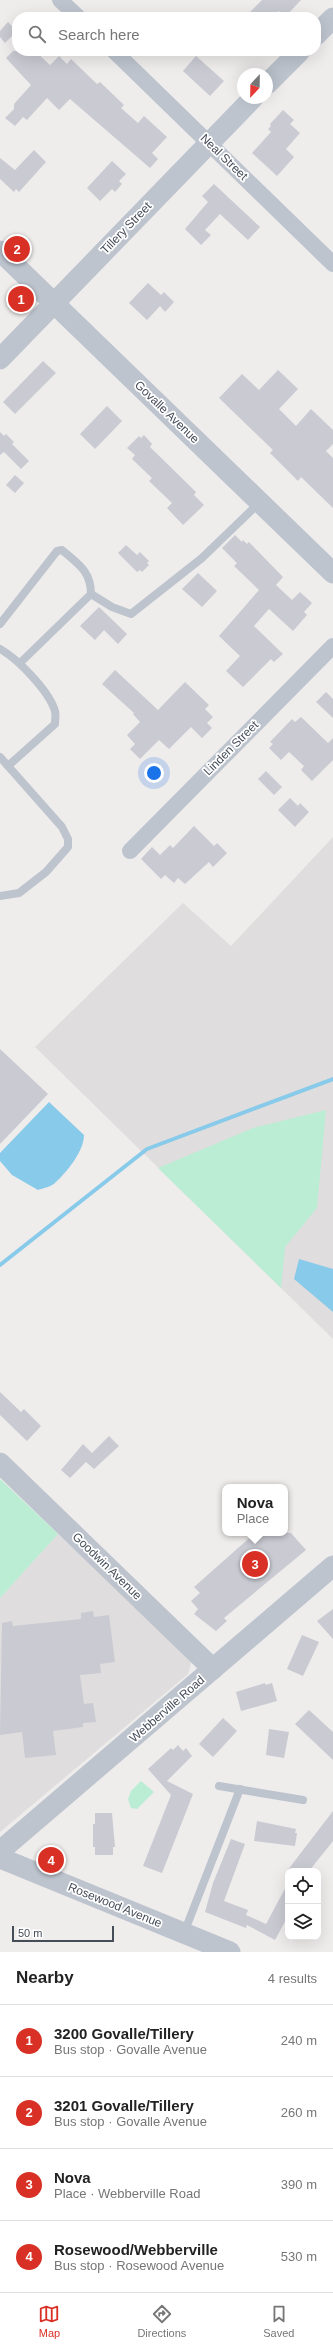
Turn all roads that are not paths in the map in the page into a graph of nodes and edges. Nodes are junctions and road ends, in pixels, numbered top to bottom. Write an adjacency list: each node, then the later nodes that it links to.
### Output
1 (60, 0): 2 (street)
2 (73, 12)
3 (333, 18): 4 (street)
4 (321, 30)
5 (119, 56): 9 (street, Neal Street)
6 (295, 56): 7 (street)
7 (273, 78)
8 (247, 104): 9 (street, Tillery Street)
9 (209, 142): 11 (street, Neal Street); 12 (street, Tillery Street)
10 (0, 251): 12 (street, Govalle Avenue)
11 (333, 264)
12 (54, 303): 13 (street, Tillery Street); 14 (street, Govalle Avenue)
13 (0, 359)
14 (260, 502): 15 (street, Govalle Avenue); 16 (lane)
15 (333, 573)
16 (91, 594): 17 (lane); 20 (lane)
17 (0, 624)
18 (333, 646): 23 (street, Linden Street)
19 (0, 649): 20 (lane)
20 (20, 663): 22 (lane)
21 (0, 757): 22 (lane)
22 (8, 766): 24 (lane)
23 (130, 851)
24 (0, 896)
25 (0, 1463): 27 (street, Goodwin Avenue)
26 (333, 1566): 27 (street, Webberville Road)
27 (213, 1669): 31 (street, Webberville Road)
28 (219, 1786): 29 (lane)
29 (240, 1789): 30 (lane); 33 (lane)
30 (303, 1800)
31 (0, 1851)
32 (0, 1858): 33 (street, Rosewood Avenue)
33 (184, 1933): 34 (street, Rosewood Avenue)
34 (230, 1952)

